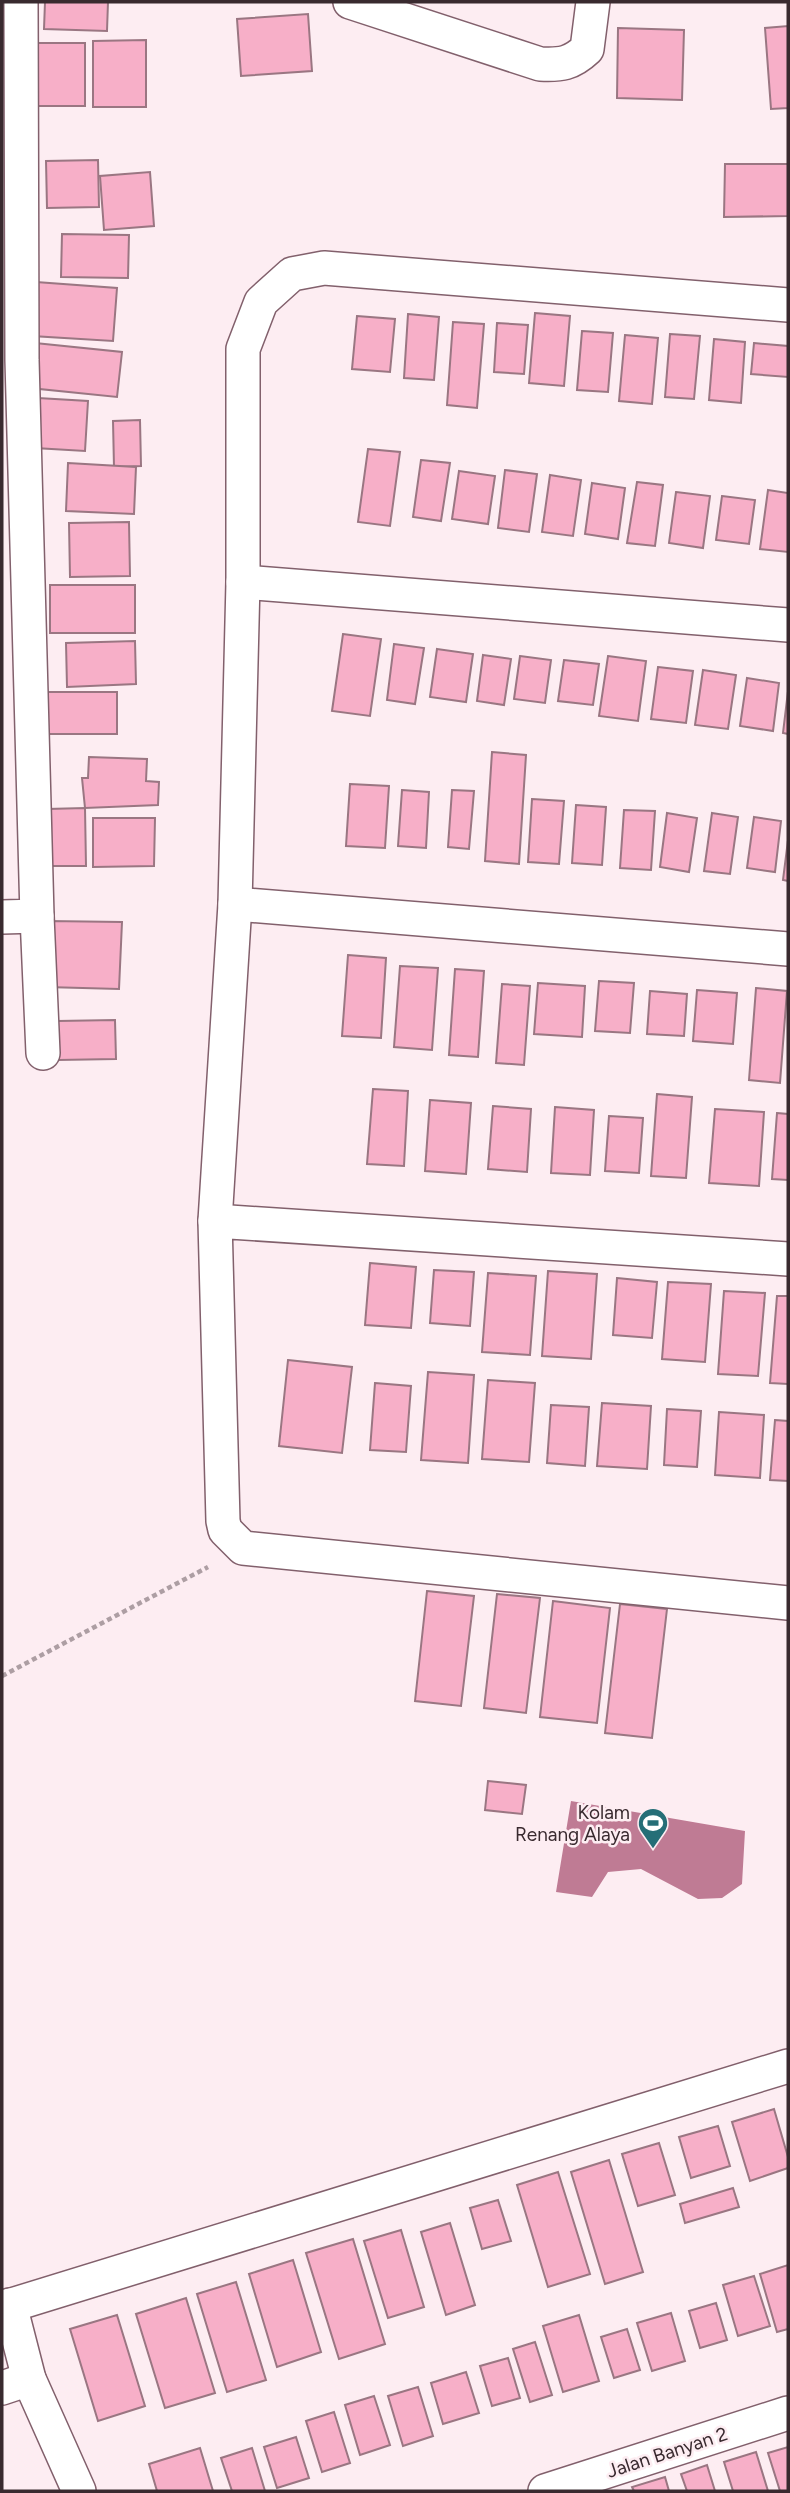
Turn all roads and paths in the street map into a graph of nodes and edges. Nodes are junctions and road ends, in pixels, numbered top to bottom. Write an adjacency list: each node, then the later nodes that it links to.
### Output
1 (21, 2): 4 (street)
2 (350, 2): 3 (street)
3 (593, 2)
4 (11, 124): 6 (street)
5 (788, 305): 7 (street)
6 (12, 360): 10 (street)
7 (243, 582): 8 (street); 9 (street)
8 (788, 625)
9 (235, 904): 12 (street); 14 (street)
10 (37, 916): 11 (street); 13 (street)
11 (2, 917)
12 (788, 949)
13 (43, 1053)
14 (215, 1221): 15 (street); 16 (street)
15 (788, 1259)
16 (243, 1548): 17 (street); 18 (path)
17 (788, 1603)
18 (2, 1676)
19 (788, 2066): 20 (street)
20 (6, 2306): 21 (street)
21 (15, 2384): 23 (street)
22 (788, 2413): 24 (street, Jalan Banyan 2)
23 (79, 2491)
24 (545, 2491)

